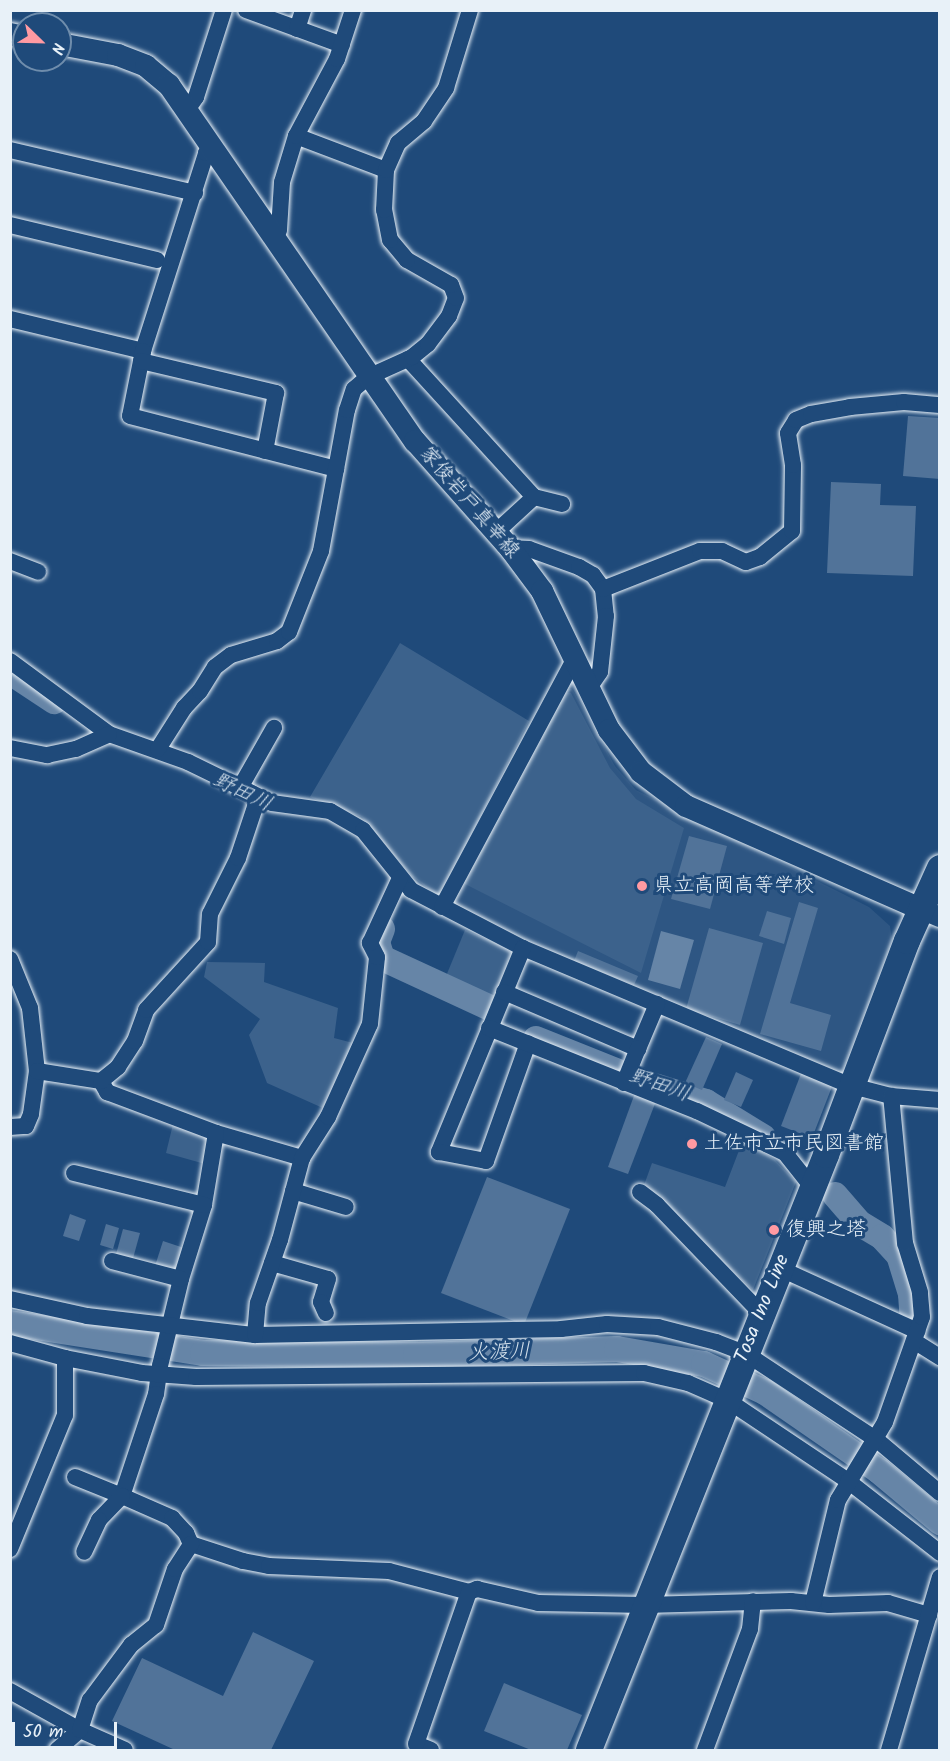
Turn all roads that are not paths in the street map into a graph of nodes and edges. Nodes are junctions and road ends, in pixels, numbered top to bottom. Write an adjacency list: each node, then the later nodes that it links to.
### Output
1 (224, 10): 9 (street)
2 (246, 10): 6 (street)
3 (303, 10): 6 (street)
4 (353, 10): 7 (street)
5 (470, 10): 13 (street)
6 (297, 29): 7 (street)
7 (342, 45): 10 (street)
8 (72, 46): 9 (main road, 家俊岩戸真幸線)
9 (187, 110): 11 (main road, 家俊岩戸真幸線)
10 (296, 136): 13 (street); 16 (street)
11 (212, 147): 14 (street); 16 (main road, 家俊岩戸真幸線)
12 (10, 150): 14 (street)
13 (386, 170): 20 (street)
14 (195, 194): 19 (street)
15 (10, 225): 17 (street)
16 (274, 238): 21 (main road, 家俊岩戸真幸線)
17 (157, 260)
18 (10, 319): 19 (street)
19 (142, 356): 23 (street); 23 (street)
20 (408, 359): 21 (street); 25 (street)
21 (368, 377): 24 (street); 27 (main road, 家俊岩戸真幸線)
22 (939, 405): 30 (street)
23 (265, 451): 24 (street)
24 (336, 469): 37 (street)
25 (534, 497): 26 (street); 27 (street)
26 (562, 504)
27 (503, 540): 30 (street); 31 (main road, 家俊岩戸真幸線)
28 (10, 561): 29 (street)
29 (38, 572)
30 (603, 589): 33 (street)
31 (574, 660): 33 (main road, 家俊岩戸真幸線); 42 (street)
32 (10, 661): 35 (street)
33 (589, 688): 43 (main road, 家俊岩戸真幸線)
34 (274, 728): 38 (street)
35 (109, 734): 36 (street); 37 (street)
36 (10, 748)
37 (158, 749): 38 (street)
38 (241, 786): 39 (street)
39 (258, 798): 41 (street); 52 (street)
40 (939, 868): 43 (main road, Tosa Ino Line)
41 (400, 878): 42 (street); 59 (street)
42 (442, 907): 44 (street)
43 (930, 913): 54 (main road, Tosa Ino Line)
44 (523, 948): 46 (street); 47 (street)
45 (10, 959): 51 (street)
46 (504, 992): 48 (street); 50 (street)
47 (657, 1004): 50 (street); 54 (street)
48 (489, 1028): 49 (street); 49 (street)
49 (528, 1043): 53 (street)
50 (638, 1049): 53 (street)
51 (37, 1071): 52 (street); 57 (street)
52 (101, 1081): 58 (street)
53 (624, 1083): 61 (street)
54 (852, 1086): 55 (street); 61 (main road, Tosa Ino Line)
55 (891, 1096): 56 (street); 75 (street)
56 (939, 1100)
57 (10, 1127)
58 (216, 1133): 59 (street); 64 (street)
59 (302, 1158): 62 (street)
60 (74, 1173): 64 (street)
61 (812, 1187): 68 (main road, Tosa Ino Line)
62 (293, 1191): 65 (street); 67 (street)
63 (640, 1192): 72 (street)
64 (204, 1205): 69 (street)
65 (346, 1207)
66 (112, 1261): 69 (street)
67 (272, 1263): 71 (street); 74 (street)
68 (779, 1268): 72 (main road, Tosa Ino Line); 75 (street)
69 (181, 1279): 73 (street)
70 (10, 1299): 73 (street)
71 (326, 1313)
72 (762, 1313): 77 (main road, Tosa Ino Line)
73 (168, 1331): 74 (street); 80 (street)
74 (255, 1335): 77 (street)
75 (916, 1336): 78 (street); 82 (street)
76 (11, 1346): 79 (street)
77 (744, 1357): 81 (main road, Tosa Ino Line); 82 (street)
78 (939, 1357)
79 (65, 1358): 80 (street); 88 (street)
80 (159, 1370): 81 (street); 86 (street)
81 (728, 1398): 83 (street); 95 (main road, Tosa Ino Line)
82 (874, 1443): 83 (street); 85 (street)
83 (850, 1476): 90 (street); 94 (street)
84 (75, 1477): 86 (street)
85 (939, 1493)
86 (122, 1496): 87 (street); 89 (street)
87 (191, 1544): 92 (street); 98 (street)
88 (10, 1549)
89 (84, 1552)
90 (939, 1553)
91 (939, 1577): 96 (street)
92 (469, 1592): 95 (street); 101 (street)
93 (753, 1601): 94 (street); 95 (street); 103 (street)
94 (813, 1603): 96 (street)
95 (645, 1605): 102 (main road, Tosa Ino Line)
96 (929, 1615): 104 (street)
97 (10, 1691): 98 (street)
98 (80, 1730): 99 (street); 100 (street)
99 (57, 1750)
100 (125, 1750)
101 (431, 1750)
102 (589, 1750)
103 (705, 1750)
104 (889, 1750)

